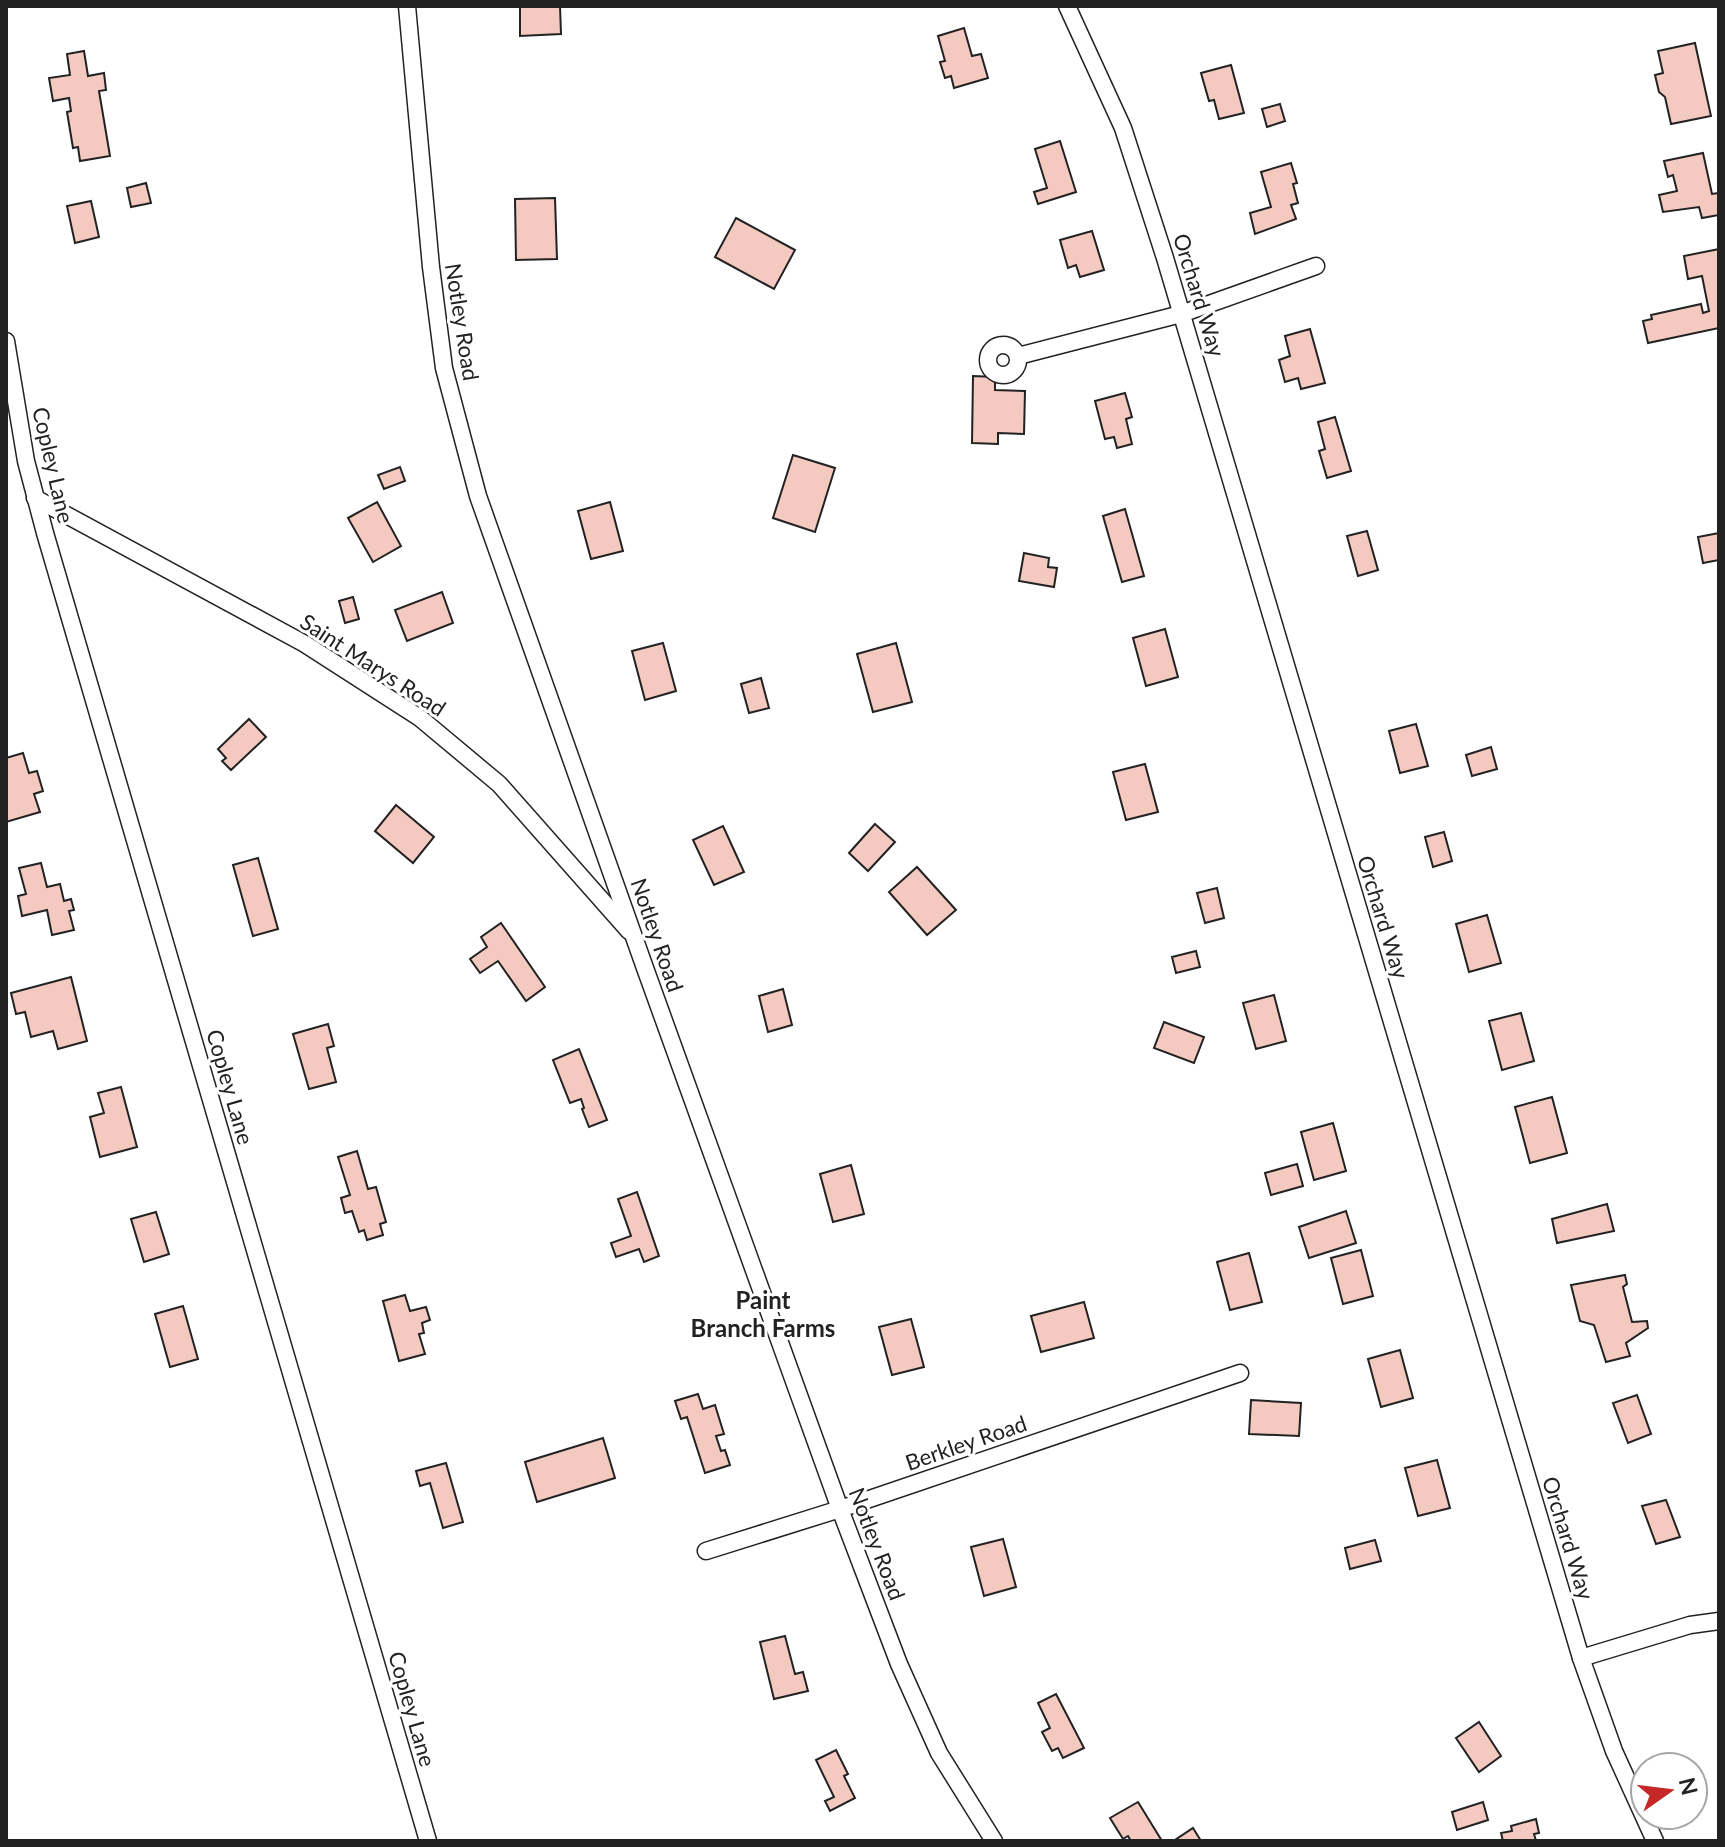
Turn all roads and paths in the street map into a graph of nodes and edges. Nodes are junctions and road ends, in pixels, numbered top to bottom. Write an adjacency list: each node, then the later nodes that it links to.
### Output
1 (407, 6): 8 (street, Notley Road)
2 (1067, 6): 4 (street, Orchard Way)
3 (1316, 266): 4 (street)
4 (1181, 314): 6 (street); 13 (street, Orchard Way)
5 (6, 341): 7 (street, Copley Lane)
6 (1018, 356)
7 (35, 498): 8 (street, Saint Marys Road); 14 (street, Copley Lane)
8 (635, 937): 10 (street, Notley Road)
9 (1240, 1373): 10 (street, Berkley Road)
10 (840, 1509): 11 (street, Berkley Road); 15 (street, Notley Road)
11 (706, 1551)
12 (1719, 1621): 13 (street)
13 (1581, 1658): 16 (street, Orchard Way)
14 (428, 1841)
15 (994, 1841)
16 (1655, 1841)

